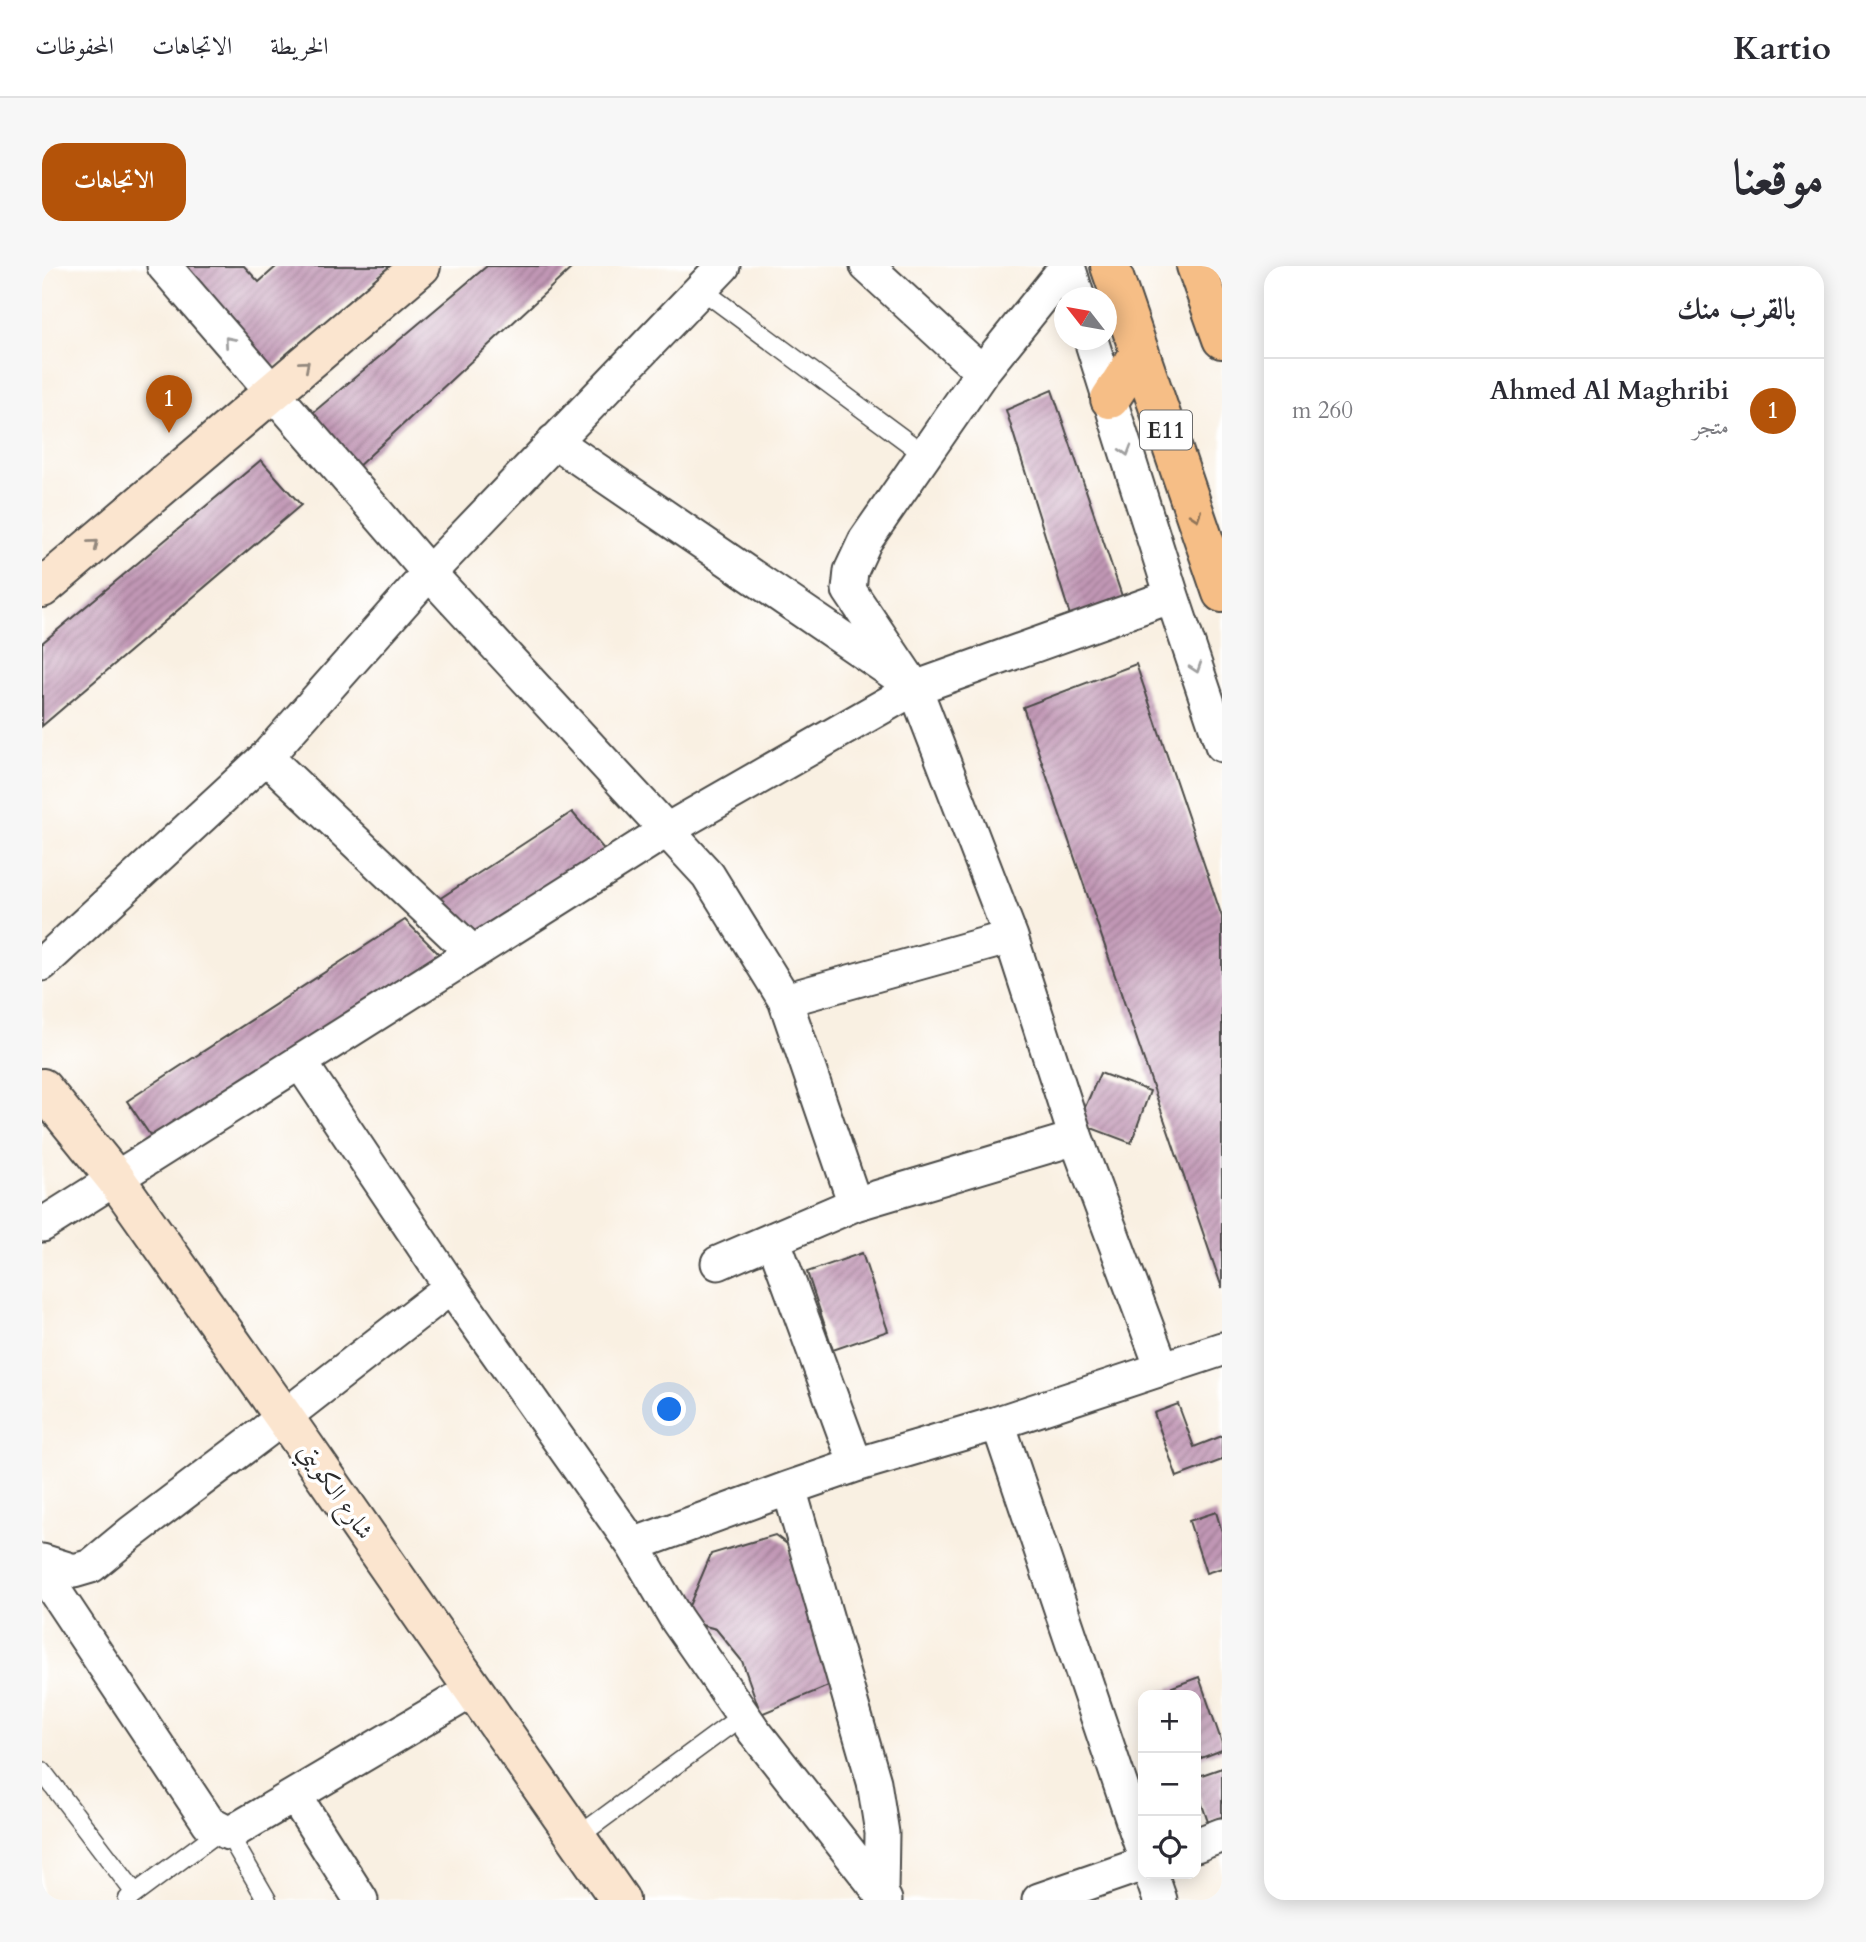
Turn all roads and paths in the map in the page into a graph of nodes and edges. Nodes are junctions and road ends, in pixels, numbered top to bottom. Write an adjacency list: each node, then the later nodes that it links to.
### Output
1 (164, 266): 13 (street, one-way to 1)
2 (421, 266): 13 (street, one-way to 2)
3 (867, 266): 12 (street)
4 (1068, 266): 8 (street); 12 (street)
5 (1110, 266): 11 (main road, E11)
6 (1196, 266): 9 (main road)
7 (712, 277): 15 (street); 16 (lane)
8 (1075, 287)
9 (1222, 339)
10 (1094, 350): 14 (street)
11 (1140, 353): 14 (main road); 19 (main road, E11, one-way to 19)
12 (982, 372): 16 (street)
13 (274, 392): 17 (street); 18 (street, one-way to 13)
14 (1110, 399): 20 (street, one-way to 20)
15 (554, 441): 17 (street); 21 (street)
16 (925, 455): 21 (street)
17 (429, 573): 23 (street); 24 (street)
18 (42, 588)
19 (1222, 593)
20 (1172, 596): 21 (street); 22 (street, one-way to 22)
21 (915, 688): 24 (street); 25 (street)
22 (1222, 745)
23 (266, 757): 26 (street); 27 (street)
24 (667, 830): 26 (street); 28 (street)
25 (1011, 937): 28 (street); 31 (street)
26 (473, 953): 29 (street)
27 (42, 964)
28 (785, 1000): 33 (street)
29 (300, 1062): 32 (street); 37 (street)
30 (42, 1088): 32 (street, شارع الكويتي)
31 (1076, 1138): 33 (street); 39 (street)
32 (115, 1178): 34 (street); 40 (street, شارع الكويتي)
33 (855, 1204): 35 (street)
34 (42, 1225)
35 (773, 1239): 36 (street); 42 (street)
36 (718, 1263)
37 (451, 1287): 40 (street); 44 (street)
38 (1220, 1356): 39 (street)
39 (1162, 1367): 41 (street)
40 (285, 1417): 45 (street); 47 (street, شارع الكويتي)
41 (998, 1423): 42 (street); 53 (street)
42 (856, 1465): 43 (street)
43 (789, 1488): 44 (street); 59 (street)
44 (634, 1545): 48 (street)
45 (42, 1561)
46 (42, 1572): 51 (street)
47 (473, 1690): 50 (street); 54 (street, شارع الكويتي)
48 (743, 1715): 54 (lane); 59 (street)
49 (42, 1771): 58 (lane)
50 (295, 1796): 51 (street); 61 (street)
51 (225, 1831): 58 (lane); 60 (lane)
52 (1222, 1835): 55 (street)
53 (1138, 1836)
54 (576, 1838): 62 (street, شارع الكويتي)
55 (1201, 1843)
56 (1138, 1866): 63 (street)
57 (1153, 1879): 64 (street)
58 (138, 1896)
59 (883, 1897)
60 (267, 1900)
61 (360, 1900)
62 (620, 1900)
63 (1038, 1900)
64 (1160, 1900)

